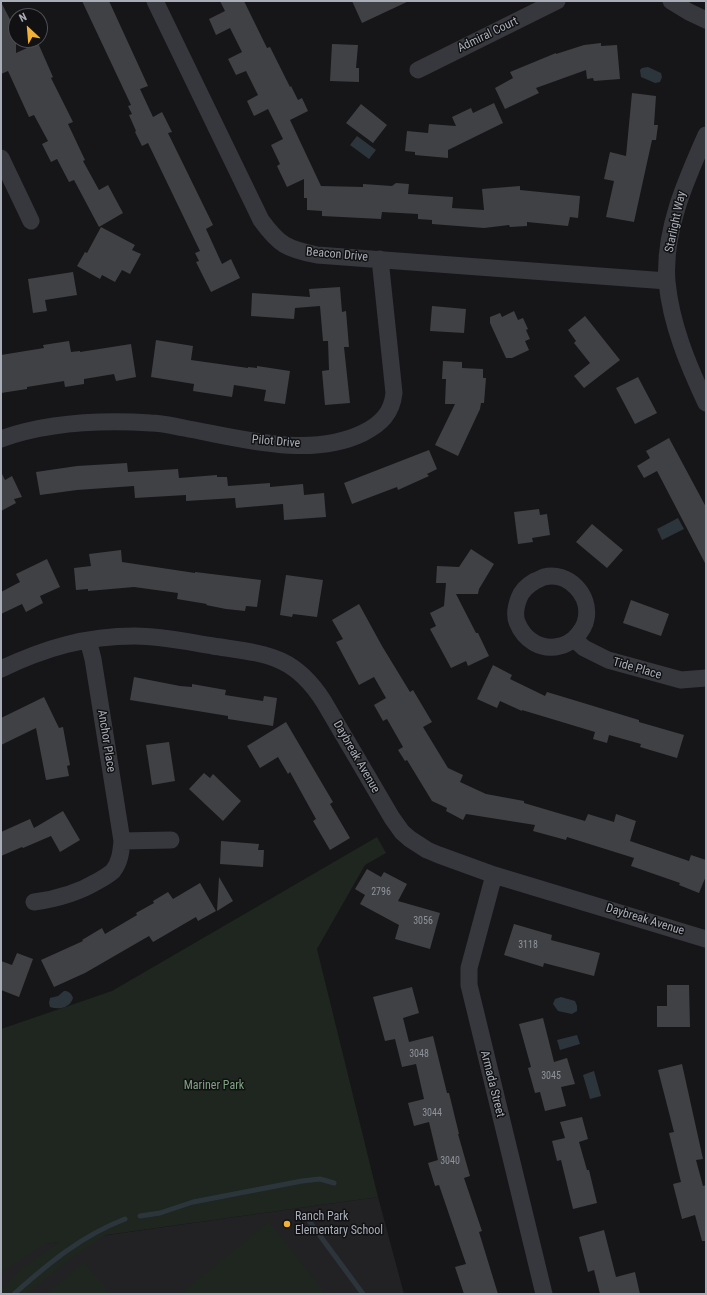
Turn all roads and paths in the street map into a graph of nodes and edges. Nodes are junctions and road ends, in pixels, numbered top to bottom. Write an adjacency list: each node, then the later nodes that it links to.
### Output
1 (155, 1): 9 (street, Beacon Drive)
2 (557, 1): 5 (street, Admiral Court)
3 (670, 1): 4 (street)
4 (706, 20)
5 (418, 70)
6 (706, 135): 10 (street, Starlight Way)
7 (1, 158): 8 (street)
8 (31, 222)
9 (380, 259): 10 (street, Beacon Drive); 12 (street, Pilot Drive)
10 (667, 281): 11 (street, Starlight Way)
11 (706, 404)
12 (1, 439)
13 (574, 639): 13 (street); 16 (street, Tide Place)
14 (88, 640): 15 (street, Daybreak Avenue); 18 (street, Anchor Place); 19 (street, Daybreak Avenue)
15 (1, 669)
16 (706, 678)
17 (171, 840): 18 (street)
18 (122, 841): 20 (street, Anchor Place)
19 (494, 875): 21 (street, Daybreak Avenue); 22 (street, Armada Street)
20 (34, 902)
21 (706, 939)
22 (544, 1294)

